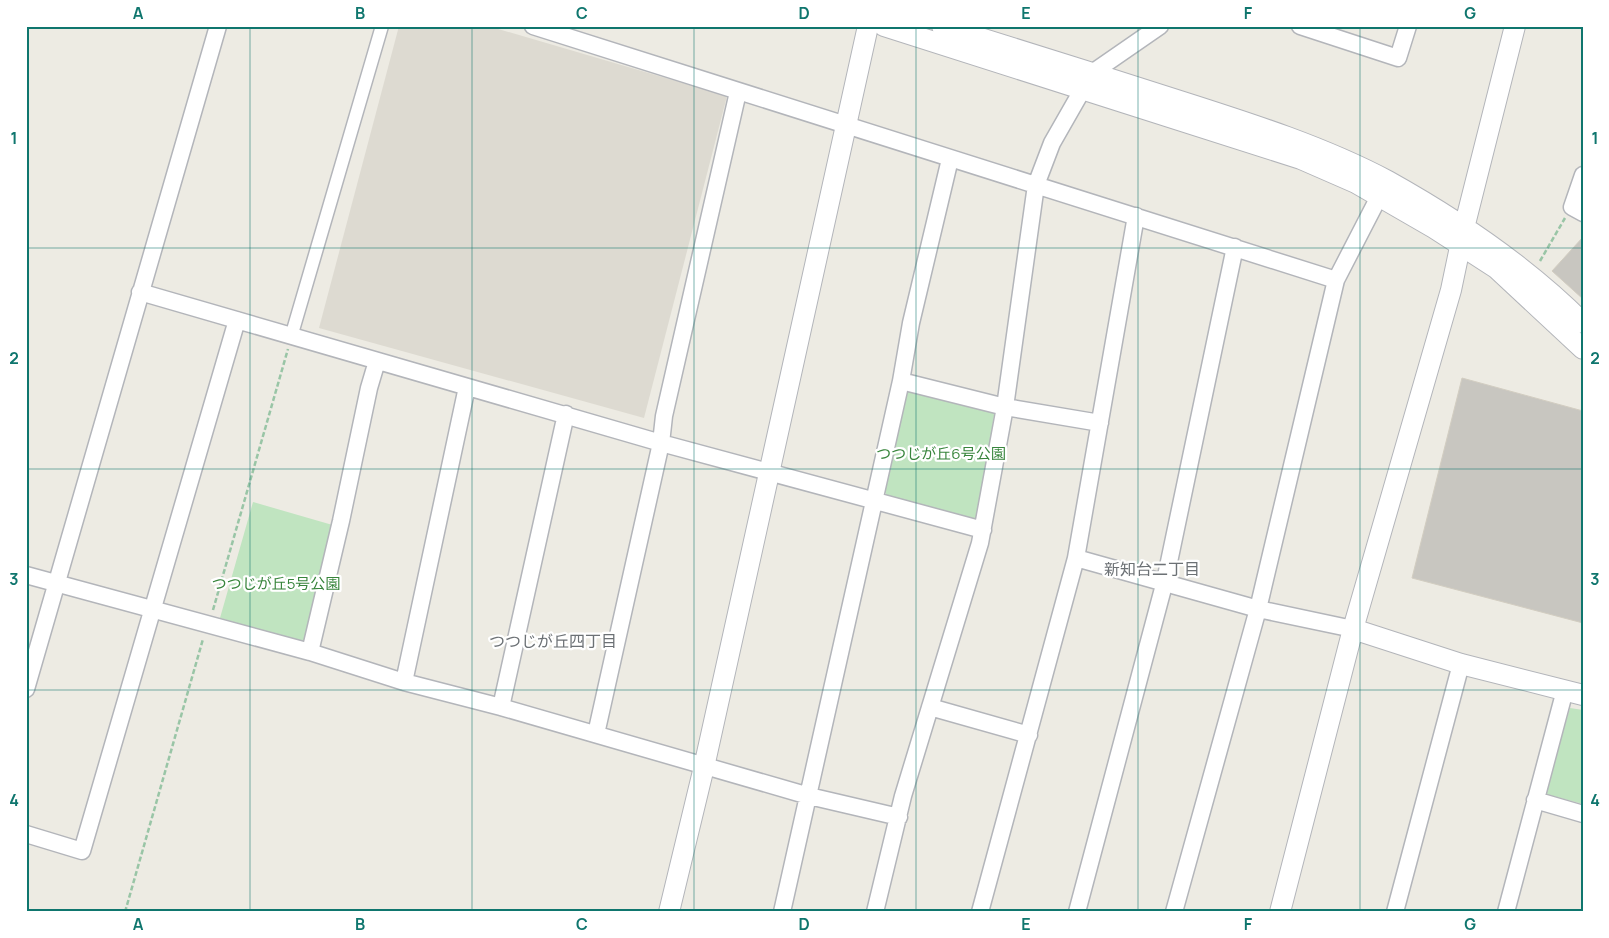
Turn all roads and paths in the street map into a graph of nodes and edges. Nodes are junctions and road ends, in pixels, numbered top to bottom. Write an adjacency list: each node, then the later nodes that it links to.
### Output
1 (218, 26): 24 (street)
2 (382, 26): 27 (street)
3 (533, 26): 12 (street)
4 (868, 26): 13 (street)
5 (884, 26): 11 (street)
6 (942, 26): 11 (street)
7 (1160, 26): 11 (street)
8 (1408, 26): 10 (street)
9 (1515, 26): 20 (street)
10 (1304, 27)
11 (1088, 81): 16 (street); 17 (street)
12 (738, 92): 13 (street); 35 (street)
13 (846, 125): 14 (street); 36 (street)
14 (950, 159): 16 (street); 30 (street)
15 (1583, 174): 18 (street)
16 (1036, 185): 19 (street); 32 (street)
17 (1383, 188): 20 (street); 23 (street)
18 (1577, 210): 22 (path)
19 (1136, 216): 21 (street); 34 (street)
20 (1462, 236): 22 (street); 28 (street); 45 (street)
21 (1235, 248): 23 (street); 41 (street)
22 (1532, 276): 26 (street)
23 (1336, 280): 43 (street)
24 (140, 292): 25 (street); 42 (street)
25 (237, 320): 27 (street); 44 (street)
26 (1583, 323)
27 (291, 337): 29 (street)
28 (1583, 349)
29 (377, 361): 31 (street); 46 (street)
30 (901, 381): 32 (street); 37 (street)
31 (467, 387): 33 (street); 48 (street)
32 (1005, 406): 34 (street); 38 (street)
33 (566, 414): 35 (street); 52 (street)
34 (1100, 423): 39 (street)
35 (661, 443): 36 (street); 53 (street)
36 (768, 472): 37 (street); 55 (street)
37 (874, 501): 38 (street); 56 (street)
38 (983, 530): 51 (street)
39 (1076, 558): 41 (street); 54 (street)
40 (26, 575): 42 (street)
41 (1165, 581): 43 (street); 65 (street)
42 (57, 583): 44 (street); 49 (street)
43 (1258, 609): 45 (street); 66 (street)
44 (154, 610): 46 (street); 60 (street)
45 (1353, 628): 47 (street); 67 (street)
46 (310, 652): 48 (street)
47 (1462, 664): 50 (street); 68 (street)
48 (404, 682): 52 (street)
49 (26, 689)
50 (1574, 693): 57 (street)
51 (930, 707): 54 (street); 59 (street)
52 (501, 708): 53 (street)
53 (596, 734): 55 (street)
54 (1029, 735): 64 (street)
55 (704, 767): 56 (street); 61 (street)
56 (809, 796): 59 (street); 62 (street)
57 (1535, 800): 58 (street); 69 (street)
58 (1583, 814)
59 (899, 818): 63 (street)
60 (26, 834)
61 (669, 912)
62 (782, 912)
63 (875, 912)
64 (980, 912)
65 (1077, 912)
66 (1174, 912)
67 (1280, 912)
68 (1395, 912)
69 (1506, 912)

